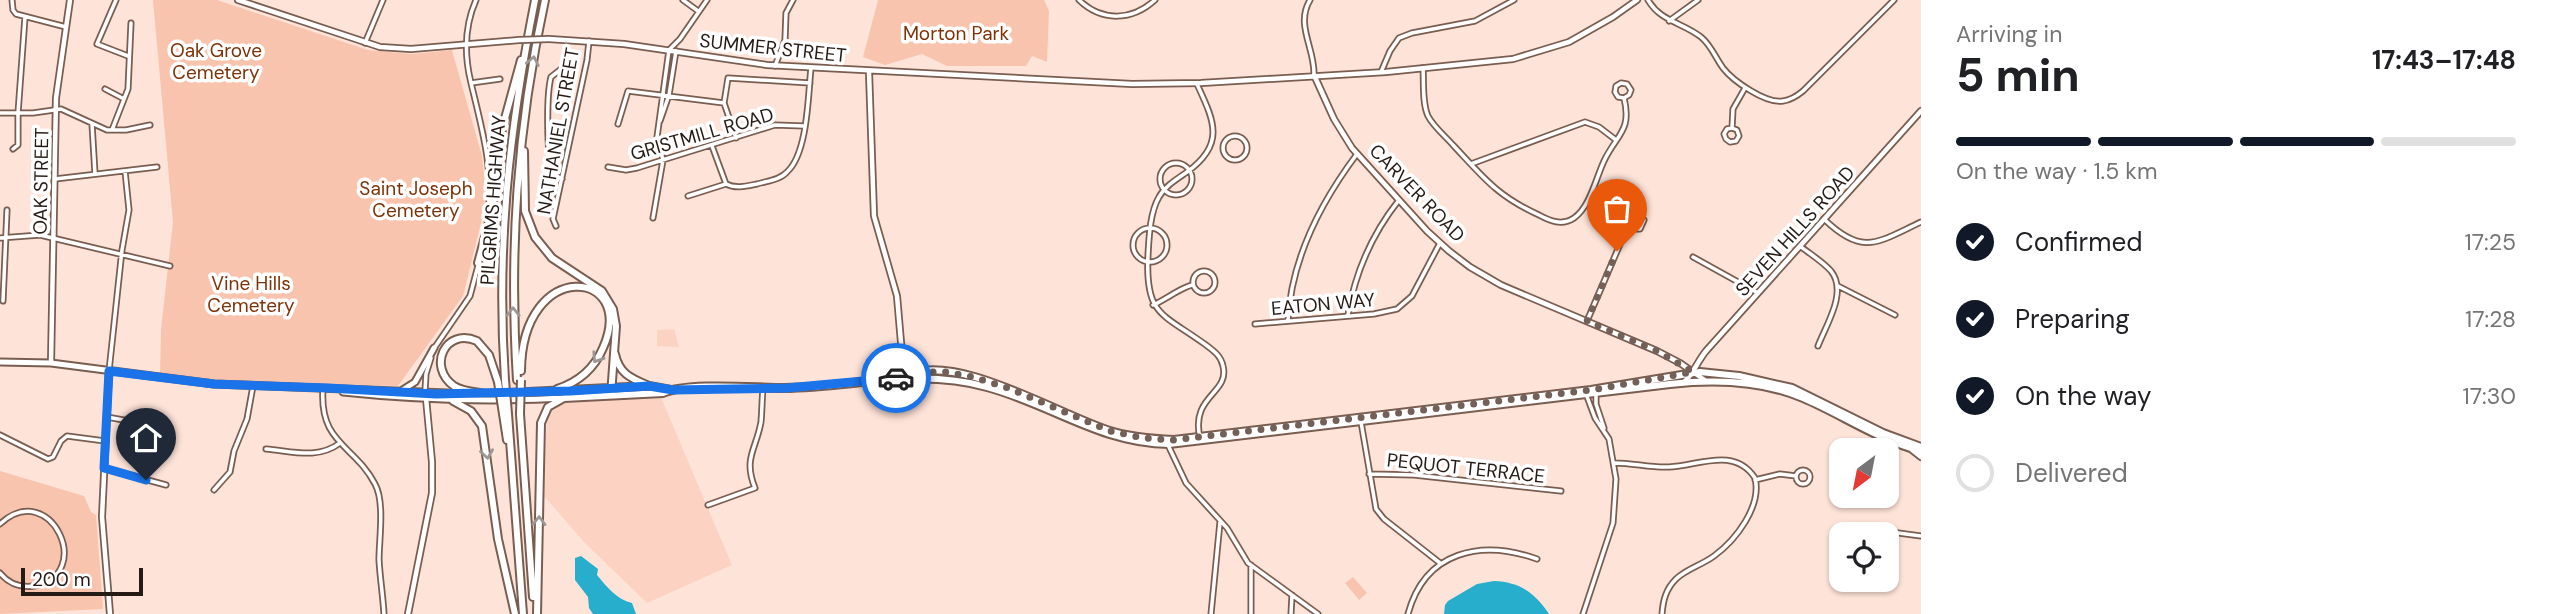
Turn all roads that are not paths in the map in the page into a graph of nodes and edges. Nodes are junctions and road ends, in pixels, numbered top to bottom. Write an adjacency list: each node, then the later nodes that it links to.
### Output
1 (12, 0): 21 (street)
2 (70, 0): 24 (main road, OAK STREET)
3 (116, 0): 31 (street)
4 (238, 0): 26 (main road, SUMMER STREET)
5 (383, 0): 26 (street)
6 (477, 0): 27 (street)
7 (535, 0): 28 (highway, PILGRIMS HIGHWAY)
8 (545, 0): 41 (highway, PILGRIMS HIGHWAY, one-way to 8)
9 (683, 0): 20 (street)
10 (707, 0): 20 (street)
11 (793, 0): 33 (street)
12 (1079, 0): 13 (street)
13 (1155, 0)
14 (1310, 0): 38 (street)
15 (1514, 0): 37 (street)
16 (1637, 0): 35 (main road, SUMMER STREET)
17 (1648, 0): 22 (street)
18 (1698, 0): 22 (street)
19 (1894, 0): 44 (street)
20 (699, 12): 29 (street)
21 (25, 17): 24 (street); 54 (street)
22 (1670, 21): 44 (street)
23 (131, 23): 31 (street)
24 (66, 27): 51 (main road, OAK STREET)
25 (589, 41): 27 (main road, SUMMER STREET, bridge); 29 (main road, SUMMER STREET); 77 (street, NATHANIEL STREET)
26 (365, 43): 27 (main road, SUMMER STREET)
27 (466, 44): 40 (street)
28 (525, 49): 95 (highway); 118 (highway, PILGRIMS HIGHWAY)
29 (669, 50): 30 (main road, SUMMER STREET); 46 (street)
30 (676, 51): 33 (main road, SUMMER STREET); 47 (street)
31 (128, 56): 49 (street)
32 (565, 66): 77 (street)
33 (775, 66): 34 (main road, SUMMER STREET)
34 (811, 68): 36 (main road, SUMMER STREET); 42 (street)
35 (1423, 68): 37 (main road, SUMMER STREET); 70 (street)
36 (869, 72): 43 (main road, SUMMER STREET); 116 (main road)
37 (1381, 72): 38 (main road, SUMMER STREET)
38 (1314, 75): 43 (main road, SUMMER STREET); 68 (main road, CARVER ROAD)
39 (500, 79): 40 (street)
40 (471, 83): 95 (street)
41 (529, 83): 110 (highway); 117 (highway, PILGRIMS HIGHWAY, one-way to 41)
42 (810, 83): 50 (street); 59 (street)
43 (1197, 84): 64 (street)
44 (1745, 87): 60 (street)
45 (104, 89): 49 (street)
46 (662, 94): 47 (street); 55 (street); 57 (street)
47 (669, 95): 50 (street); 55 (street)
48 (1624, 98): 48 (street); 63 (street)
49 (124, 99): 61 (street)
50 (724, 103): 62 (street)
51 (56, 111): 54 (street); 56 (street); 76 (main road, OAK STREET)
52 (1921, 111): 84 (main road, SEVEN HILLS ROAD)
53 (0, 113): 54 (street)
54 (18, 113): 67 (street)
55 (659, 123): 69 (street)
56 (92, 124): 61 (street); 75 (street)
57 (618, 124)
58 (150, 125): 61 (street)
59 (804, 126): 62 (street, GRISTMILL ROAD); 78 (street)
60 (1732, 128): 60 (street)
61 (112, 130)
62 (736, 138): 66 (street, GRISTMILL ROAD)
63 (1616, 140): 70 (street); 70 (street)
64 (1212, 143): 65 (street); 73 (street)
65 (1224, 145): 65 (street)
66 (712, 146): 69 (street, GRISTMILL ROAD); 78 (street)
67 (13, 149)
68 (1357, 154): 81 (main road, CARVER ROAD); 106 (street)
69 (663, 160): 72 (street, GRISTMILL ROAD); 83 (street)
70 (1470, 164)
71 (157, 167): 74 (street)
72 (608, 167)
73 (1189, 170): 79 (street); 79 (street); 79 (street)
74 (125, 171): 75 (street); 93 (street)
75 (95, 174): 76 (street)
76 (55, 179): 90 (main road, OAK STREET)
77 (562, 179): 87 (street, NATHANIEL STREET)
78 (726, 184): 80 (street)
79 (1164, 190): 88 (street)
80 (688, 196)
81 (1399, 200): 91 (main road, CARVER ROAD); 105 (street)
82 (7, 210): 89 (street)
83 (653, 218)
84 (1824, 219): 85 (street); 92 (main road, SEVEN HILLS ROAD)
85 (1921, 222)
86 (1631, 225): 86 (street); 107 (street)
87 (556, 226)
88 (1151, 228): 96 (street); 96 (street); 96 (street)
89 (2, 238): 90 (street); 97 (street)
90 (54, 238): 93 (street); 113 (main road, OAK STREET)
91 (1440, 243): 105 (street, EATON WAY); 107 (main road, CARVER ROAD)
92 (1800, 246): 100 (street); 101 (main road, SEVEN HILLS ROAD)
93 (122, 255): 98 (street); 114 (street)
94 (1693, 257): 101 (street)
95 (478, 263): 111 (street)
96 (1148, 263): 103 (street)
97 (2, 265): 102 (street)
98 (170, 265)
99 (1193, 285): 99 (street); 103 (street)
100 (1837, 286): 104 (street); 109 (street)
101 (1758, 293): 115 (main road, SEVEN HILLS ROAD)
102 (2, 300)
103 (1153, 304): 140 (street)
104 (1895, 315)
105 (1348, 316): 106 (street, EATON WAY)
106 (1288, 321): 108 (street, EATON WAY)
107 (1587, 321): 115 (main road, CARVER ROAD)
108 (1255, 324)
109 (1818, 346)
110 (614, 347): 122 (highway); 129 (highway)
111 (434, 348): 127 (main road); 132 (street)
112 (0, 362): 113 (main road)
113 (51, 363): 114 (main road)
114 (109, 371): 121 (main road); 135 (main road)
115 (1693, 372): 119 (main road); 120 (main road, SEVEN HILLS ROAD); 126 (highway); 146 (highway, CARVER ROAD)
116 (904, 377): 124 (highway); 142 (highway)
117 (519, 380): 128 (highway, one-way to 128); 171 (highway, bridge)
118 (502, 381): 131 (highway); 170 (highway, bridge)
119 (1706, 381): 120 (highway, CARVER ROAD); 144 (highway, CARVER ROAD)
120 (1682, 383): 126 (highway, CARVER ROAD)
121 (253, 386): 123 (main road); 154 (street)
122 (649, 386): 125 (highway); 129 (highway)
123 (323, 388): 127 (main road); 132 (main road); 143 (street)
124 (763, 388): 125 (highway); 156 (street)
125 (671, 390): 129 (highway)
126 (1596, 391): 130 (highway); 138 (street)
127 (399, 392): 132 (main road)
128 (549, 392): 129 (highway); 131 (highway)
129 (612, 392): 133 (highway)
130 (1586, 393): 136 (highway); 138 (street)
131 (487, 394): 132 (main road)
132 (426, 396): 134 (main road); 168 (main road)
133 (564, 398): 134 (main road); 171 (highway, one-way to 133)
134 (453, 401): 169 (highway, one-way to 169)
135 (106, 417): 137 (street); 141 (main road)
136 (1361, 419): 140 (highway); 150 (street)
137 (156, 426)
138 (1606, 434): 148 (street)
139 (0, 435): 141 (street)
140 (1200, 440): 142 (highway)
141 (105, 441): 149 (main road)
142 (1168, 442): 157 (street)
143 (340, 443): 145 (street); 167 (street)
144 (1908, 448): 146 (highway, CARVER ROAD); 147 (main road)
145 (266, 449)
146 (1921, 449)
147 (1921, 457)
148 (1615, 463): 152 (street); 177 (street)
149 (104, 468): 153 (street); 166 (main road)
150 (1369, 474): 155 (street, PEQUOT TERRACE); 162 (street)
151 (1796, 475): 152 (street)
152 (1755, 480): 178 (street)
153 (166, 485)
154 (214, 491)
155 (1560, 491)
156 (708, 505)
157 (1220, 520): 163 (street); 172 (street)
158 (1, 522): 164 (street)
159 (1899, 533): 160 (street)
160 (1921, 536)
161 (1537, 559): 162 (street)
162 (1440, 563): 176 (street)
163 (1251, 565): 165 (street); 173 (street)
164 (0, 573)
165 (1292, 595): 174 (street); 175 (street)
166 (110, 614)
167 (384, 614)
168 (408, 614)
169 (514, 614)
170 (523, 614)
171 (536, 614)
172 (1211, 614)
173 (1251, 614)
174 (1291, 614)
175 (1318, 614)
176 (1408, 614)
177 (1583, 614)
178 (1662, 614)

